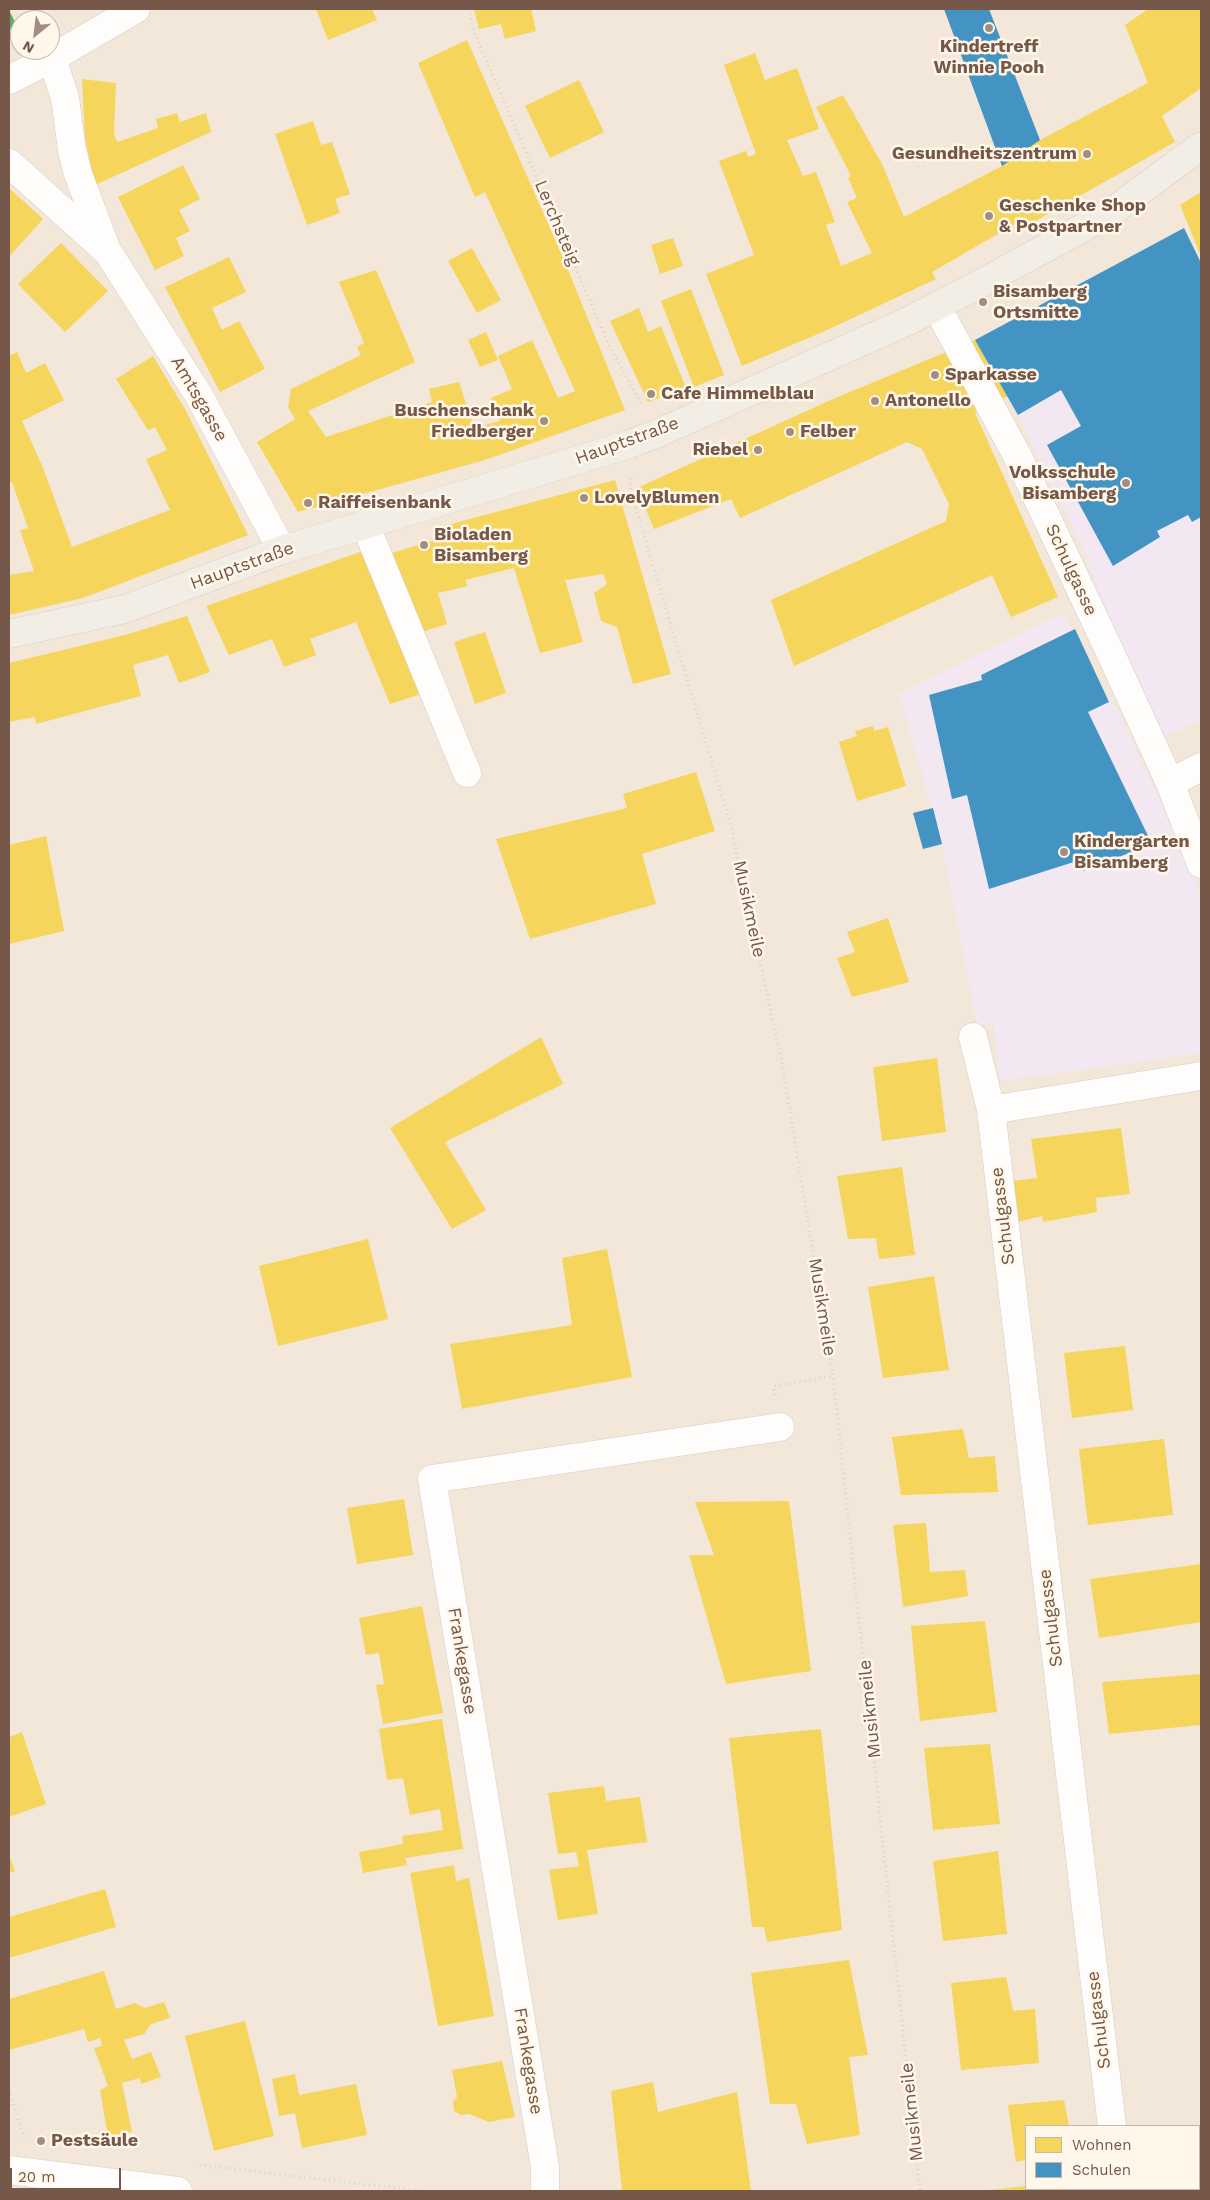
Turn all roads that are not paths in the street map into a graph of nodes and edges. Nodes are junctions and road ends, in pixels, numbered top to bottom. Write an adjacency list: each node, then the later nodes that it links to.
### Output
1 (136, 9): 2 (street)
2 (60, 53)
3 (48, 60): 5 (street)
4 (53, 60): 8 (street, Amtsgasse)
5 (9, 80)
6 (1201, 146): 9 (main road, Hauptstraße)
7 (9, 163): 8 (street, Amtsgasse)
8 (108, 252): 11 (street, Amtsgasse)
9 (937, 307): 10 (main road, Hauptstraße); 15 (street, Schulgasse)
10 (365, 524): 11 (main road, Hauptstraße); 14 (street)
11 (282, 550): 12 (main road, Hauptstraße)
12 (9, 634)
13 (1201, 767): 15 (street)
14 (467, 773)
15 (1170, 783): 16 (street, Schulgasse)
16 (1201, 864)
17 (973, 1038): 19 (street, Schulgasse)
18 (1201, 1076): 19 (street)
19 (991, 1110): 21 (street, Schulgasse)
20 (780, 1427): 26 (street, Frankegasse)
21 (1112, 2125)
22 (9, 2170): 25 (street)
23 (9, 2178): 24 (street)
24 (13, 2191)
25 (178, 2191)
26 (545, 2191)

